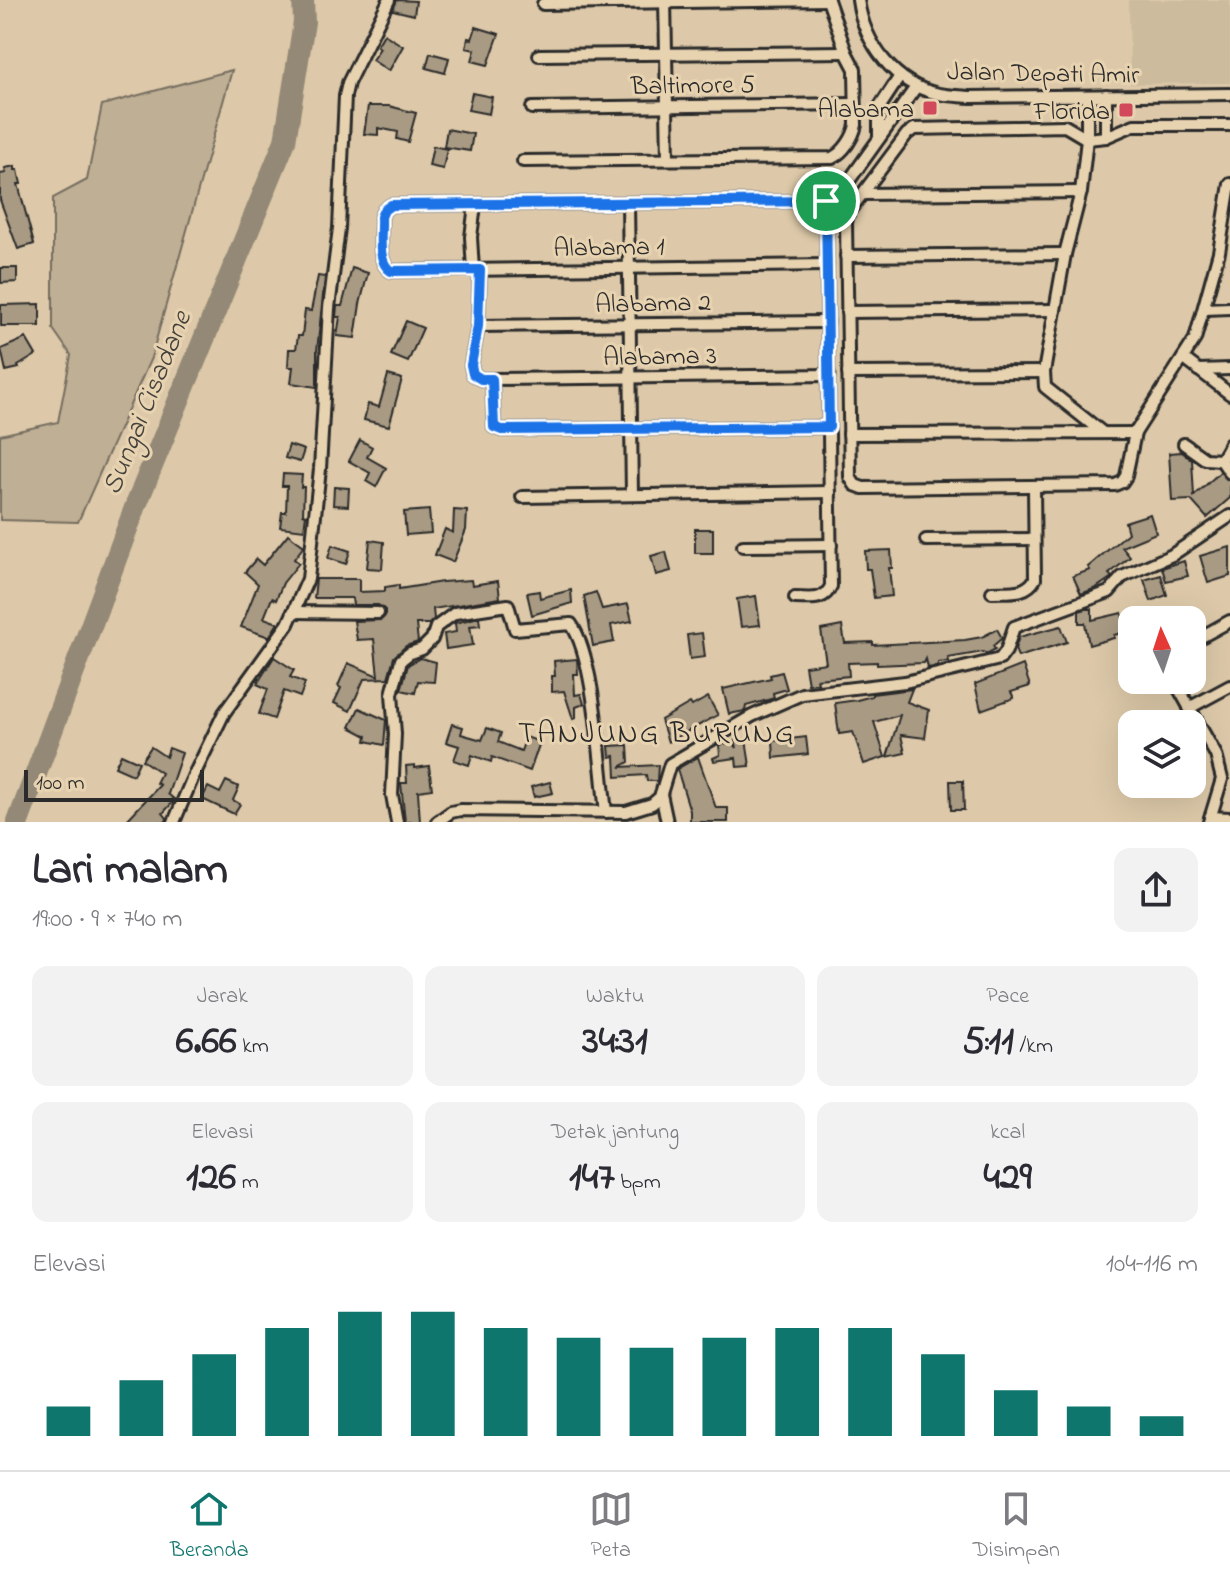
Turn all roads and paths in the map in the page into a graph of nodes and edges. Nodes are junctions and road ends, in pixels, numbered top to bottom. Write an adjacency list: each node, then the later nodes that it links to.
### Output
1 (389, 0): 71 (street)
2 (828, 0): 4 (street); 6 (street)
3 (858, 0): 9 (street, Jalan Depati Amir)
4 (665, 1): 5 (street); 7 (street)
5 (543, 4)
6 (846, 52): 7 (street); 14 (street)
7 (666, 54): 8 (street); 15 (street)
8 (539, 55)
9 (900, 76): 10 (street, Jalan Depati Amir); 20 (street)
10 (916, 87): 13 (street, Jalan Depati Amir); 20 (street)
11 (1230, 94): 12 (street, Jalan Depati Amir)
12 (1106, 95): 13 (street, Jalan Depati Amir); 18 (street)
13 (1087, 96): 19 (street)
14 (855, 104): 15 (street, Baltimore 5); 21 (street)
15 (667, 106): 16 (street, Baltimore 5); 21 (street)
16 (532, 108)
17 (1230, 125): 18 (street)
18 (1106, 137): 19 (street)
19 (1087, 139): 24 (street); 25 (street)
20 (879, 140): 26 (street)
21 (668, 159): 22 (street)
22 (523, 161)
23 (1230, 188): 29 (street)
24 (1081, 192): 25 (street); 30 (street)
25 (862, 194): 31 (street)
26 (826, 201): 27 (street); 32 (street)
27 (628, 203): 28 (street); 33 (street)
28 (475, 205): 34 (street); 34 (street, Alabama 1)
29 (1225, 252): 36 (street)
30 (1065, 254): 31 (street); 37 (street)
31 (846, 256): 38 (street)
32 (827, 265): 33 (street, Alabama 1); 39 (street)
33 (629, 268): 34 (street, Alabama 1); 40 (street)
34 (476, 270): 41 (street)
35 (1230, 308): 36 (street)
36 (1204, 309): 42 (street)
37 (1055, 310): 38 (street); 45 (street)
38 (847, 312): 46 (street)
39 (828, 322): 40 (street, Alabama 2); 47 (street)
40 (630, 324): 41 (street, Alabama 2); 48 (street)
41 (478, 326): 49 (street)
42 (1183, 358): 44 (street); 54 (street)
43 (1230, 369): 44 (street)
44 (1198, 370): 50 (street)
45 (1044, 372): 46 (street); 53 (street)
46 (848, 373): 55 (street)
47 (829, 375): 48 (street, Alabama 3); 51 (street)
48 (631, 377): 49 (street, Alabama 3); 52 (street)
49 (492, 379): 52 (street)
50 (1230, 394)
51 (829, 427): 52 (street); 61 (street)
52 (631, 429): 62 (street)
53 (1103, 433): 54 (street); 55 (street)
54 (1135, 433): 60 (street)
55 (849, 434): 60 (street)
56 (1184, 444): 58 (street)
57 (1230, 444): 58 (street)
58 (1221, 460): 59 (street)
59 (1230, 473)
60 (1034, 486): 65 (street)
61 (830, 492): 62 (street); 67 (street)
62 (632, 495): 63 (street)
63 (522, 497)
64 (1230, 516): 78 (street)
65 (1034, 539): 66 (street); 69 (street)
66 (926, 540)
67 (831, 545): 68 (street); 70 (street)
68 (743, 546)
69 (992, 592)
70 (795, 598)
71 (293, 612): 72 (street); 82 (street)
72 (378, 613)
73 (1230, 621): 74 (street)
74 (1206, 634)
75 (1230, 686): 77 (street)
76 (1182, 694): 77 (street)
77 (1189, 708): 81 (street)
78 (661, 794): 79 (street); 85 (street)
79 (606, 812): 83 (street); 84 (street)
80 (1230, 818): 81 (street)
81 (1210, 820)
82 (174, 822)
83 (397, 822)
84 (437, 822)
85 (667, 822)

